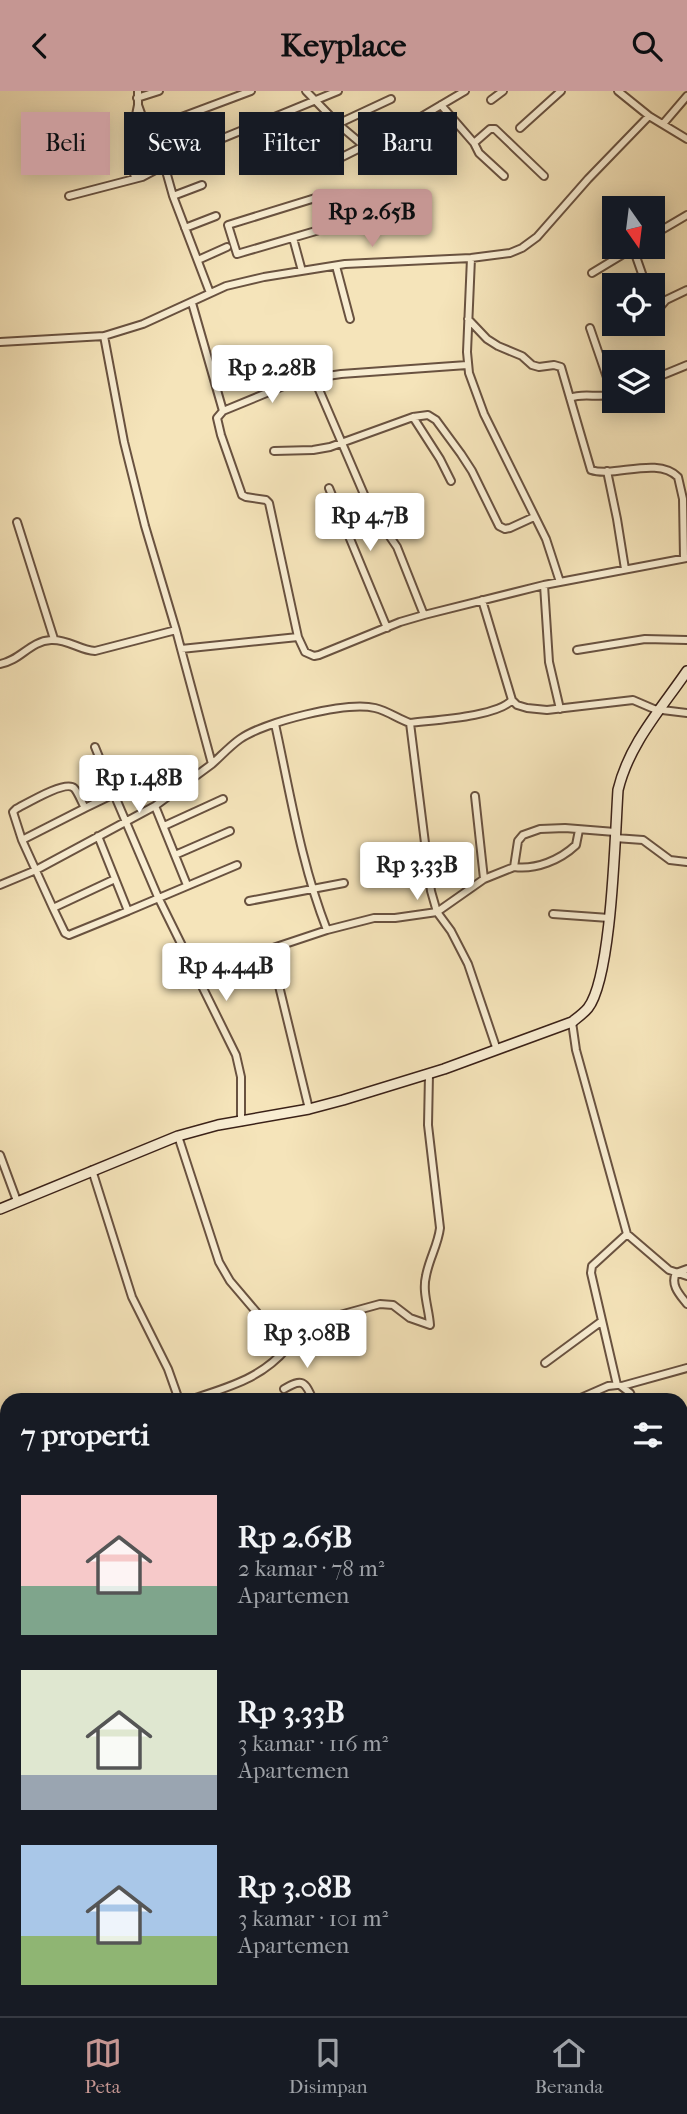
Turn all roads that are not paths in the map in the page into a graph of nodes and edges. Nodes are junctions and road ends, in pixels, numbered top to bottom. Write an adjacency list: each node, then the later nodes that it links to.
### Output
1 (159, 91): 10 (street)
2 (251, 91): 15 (street)
3 (306, 91): 13 (street)
4 (338, 91): 13 (street)
5 (464, 91): 14 (street)
6 (503, 91): 12 (street)
7 (561, 91): 21 (street)
8 (618, 91): 18 (street)
9 (687, 96): 20 (street)
10 (138, 98): 31 (street)
11 (391, 99): 19 (street)
12 (491, 100)
13 (316, 101): 16 (street); 23 (street)
14 (441, 105): 17 (street); 26 (street)
15 (195, 112)
16 (327, 112)
17 (428, 112)
18 (649, 116): 20 (street); 43 (street)
19 (344, 121)
20 (663, 124): 24 (street)
21 (520, 128)
22 (344, 129): 25 (street)
23 (225, 138)
24 (687, 139)
25 (358, 141)
26 (474, 143): 29 (street); 30 (street)
27 (145, 175): 31 (street)
28 (167, 175): 35 (street)
29 (504, 176)
30 (544, 176)
31 (135, 179): 34 (street)
32 (202, 185): 35 (street)
33 (326, 195): 41 (street)
34 (69, 196)
35 (173, 196): 39 (street)
36 (687, 215): 40 (street)
37 (216, 216): 39 (street)
38 (333, 226): 41 (street)
39 (185, 228): 45 (street)
40 (665, 228)
41 (293, 238): 47 (street)
42 (227, 247): 45 (street)
43 (471, 258): 46 (street); 54 (street)
44 (615, 259): 48 (street)
45 (198, 260): 50 (street)
46 (336, 266): 47 (street); 53 (street)
47 (302, 271): 50 (street)
48 (592, 273)
49 (687, 291): 51 (street)
50 (210, 293): 52 (street)
51 (665, 301)
52 (192, 303): 56 (street); 65 (street)
53 (350, 319)
54 (468, 319): 59 (street); 64 (street)
55 (590, 328): 58 (street)
56 (104, 336): 57 (street); 81 (street)
57 (0, 342)
58 (602, 363)
59 (467, 365): 62 (street); 72 (street)
60 (687, 365): 61 (street)
61 (665, 374)
62 (314, 378): 65 (street); 67 (street)
63 (602, 397): 64 (street)
64 (570, 398): 69 (street)
65 (223, 411): 82 (street)
66 (413, 417): 67 (street); 70 (street); 72 (street)
67 (342, 444): 68 (street); 79 (street)
68 (274, 451)
69 (607, 471): 74 (street); 75 (street)
70 (451, 481)
71 (329, 488): 80 (street)
72 (534, 517): 76 (street)
73 (17, 522): 83 (street)
74 (686, 558): 75 (street)
75 (625, 569): 76 (street)
76 (559, 582): 77 (street)
77 (544, 585): 78 (street); 90 (street)
78 (482, 600): 79 (street); 89 (street)
79 (424, 615): 80 (street)
80 (387, 628): 82 (street)
81 (176, 630): 83 (street); 85 (street)
82 (298, 637): 85 (street)
83 (54, 639): 87 (street)
84 (687, 641): 86 (street)
85 (181, 649): 96 (street)
86 (577, 650)
87 (0, 664)
88 (687, 671): 91 (street)
89 (512, 700): 90 (street); 93 (street)
90 (560, 709): 91 (street)
91 (660, 709): 92 (street); 107 (street)
92 (687, 713)
93 (410, 723): 94 (street); 125 (street)
94 (275, 724): 96 (street); 120 (street)
95 (95, 747): 98 (street)
96 (212, 764): 97 (street)
97 (187, 784): 98 (street); 101 (street)
98 (114, 794): 102 (street); 103 (street)
99 (475, 796): 116 (street)
100 (223, 799): 104 (street)
101 (155, 806): 103 (street); 104 (street)
102 (85, 808): 109 (street); 109 (street)
103 (127, 821): 108 (street); 121 (street)
104 (164, 827): 110 (street)
105 (230, 831): 110 (street)
106 (579, 831): 107 (street); 113 (street); 113 (street)
107 (615, 835): 111 (street); 127 (street)
108 (98, 836): 114 (street); 115 (street)
109 (22, 840): 114 (street)
110 (174, 855): 119 (street)
111 (687, 862)
112 (237, 865): 119 (street)
113 (514, 867): 116 (street)
114 (36, 870): 118 (street); 123 (street)
115 (115, 879): 123 (street); 124 (street)
116 (484, 880): 125 (street)
117 (344, 883): 120 (street)
118 (0, 885)
119 (187, 885): 121 (street)
120 (313, 889): 122 (street); 128 (street)
121 (158, 897): 124 (street); 130 (street)
122 (249, 901)
123 (53, 908): 124 (street)
124 (128, 911)
125 (437, 912): 128 (street); 132 (street)
126 (553, 914): 127 (street)
127 (609, 918): 131 (street)
128 (327, 930): 129 (street)
129 (270, 949): 130 (street); 134 (street)
130 (188, 960): 135 (street)
131 (572, 1022): 132 (street); 141 (street)
132 (497, 1050): 133 (street)
133 (429, 1074): 134 (street); 147 (street)
134 (309, 1109): 135 (street)
135 (241, 1122): 136 (street)
136 (178, 1136): 138 (street); 147 (street)
137 (0, 1155): 139 (street)
138 (92, 1170): 139 (street); 152 (street)
139 (18, 1201): 140 (street)
140 (0, 1209)
141 (627, 1234): 143 (street); 146 (street)
142 (687, 1269): 143 (street)
143 (676, 1273): 144 (street); 145 (street)
144 (687, 1276)
145 (687, 1304)
146 (602, 1321): 148 (street); 150 (street)
147 (287, 1348): 153 (street)
148 (545, 1363)
149 (687, 1368): 150 (street)
150 (619, 1385): 155 (street); 156 (street)
151 (284, 1389): 154 (street)
152 (177, 1393)
153 (210, 1393)
154 (310, 1393)
155 (596, 1393)
156 (630, 1393)

